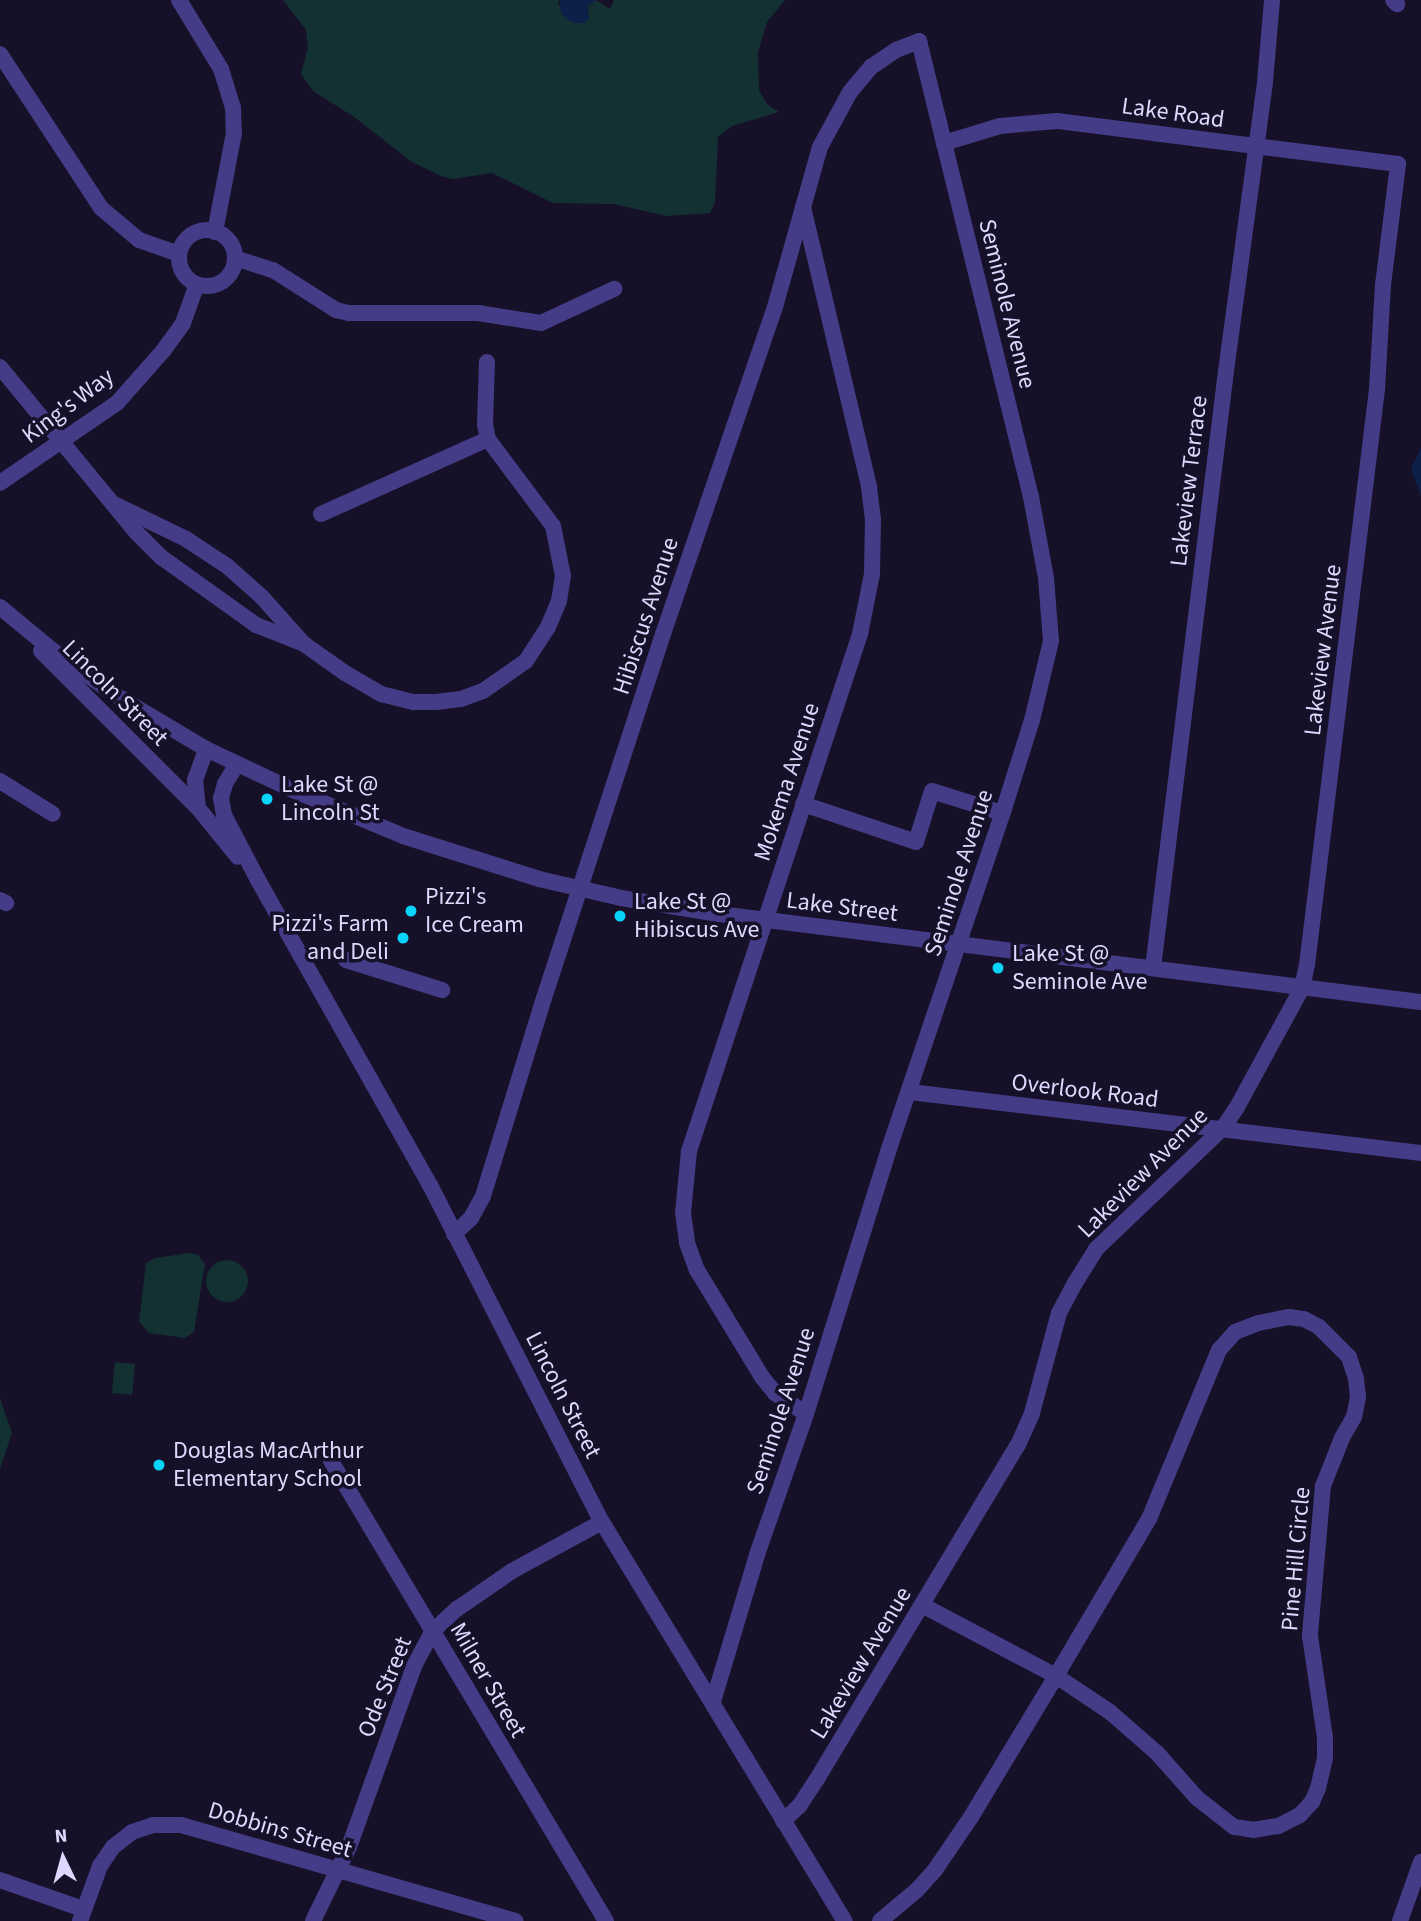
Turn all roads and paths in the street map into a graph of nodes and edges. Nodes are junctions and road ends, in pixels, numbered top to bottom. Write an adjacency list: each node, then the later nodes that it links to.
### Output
1 (179, 0): 9 (street)
2 (1272, 0): 6 (street, Lakeview Terrace)
3 (919, 41): 5 (street, Seminole Avenue); 8 (street, Hibiscus Avenue)
4 (0, 54): 10 (street)
5 (944, 143): 6 (street, Lake Road); 28 (street, Seminole Avenue)
6 (1255, 147): 7 (street, Lake Road); 35 (street, Lakeview Terrace)
7 (1398, 164): 36 (street, Lakeview Avenue)
8 (802, 205): 26 (street, Mokema Avenue); 31 (street, Hibiscus Avenue)
9 (215, 232): 10 (street); 11 (street)
10 (179, 254): 12 (street)
11 (235, 258): 12 (street); 13 (street)
12 (197, 284): 17 (street, King's Way)
13 (614, 289)
14 (487, 362): 16 (street)
15 (0, 366): 17 (street)
16 (488, 439): 20 (street); 22 (street)
17 (62, 443): 18 (street, King's Way); 19 (street)
18 (0, 483)
19 (114, 504): 22 (street); 22 (street)
20 (321, 514)
21 (0, 608): 23 (street, Lincoln Street); 27 (street, Lincoln Street)
22 (304, 644)
23 (206, 749): 24 (street, Lincoln Street); 27 (street, Lincoln Street)
24 (237, 764): 30 (street, Lincoln Street); 31 (street, Lake Street)
25 (0, 781): 29 (street)
26 (803, 804): 28 (street); 32 (street, Mokema Avenue)
27 (198, 808): 30 (street, Lincoln Street)
28 (1002, 813): 33 (street, Seminole Avenue)
29 (53, 814)
30 (258, 880): 42 (street, Lincoln Street)
31 (582, 890): 32 (street, Lake Street); 42 (street, Hibiscus Avenue)
32 (765, 921): 33 (street, Lake Street); 43 (street, Mokema Avenue)
33 (960, 944): 35 (street, Lake Street); 39 (street, Seminole Avenue)
34 (346, 960): 37 (street)
35 (1153, 968): 36 (street, Lake Street)
36 (1302, 988): 38 (street, Lake Street); 40 (street, Lakeview Avenue)
37 (442, 990)
38 (1421, 1002)
39 (910, 1092): 40 (street, Overlook Road); 43 (street, Seminole Avenue)
40 (1223, 1128): 41 (street, Overlook Road); 46 (street, Lakeview Avenue)
41 (1421, 1153)
42 (454, 1234): 45 (street, Lincoln Street)
43 (806, 1414): 49 (street, Seminole Avenue)
44 (331, 1461): 47 (street, Milner Street)
45 (602, 1522): 47 (street, Ode Street); 49 (street, Lincoln Street)
46 (922, 1605): 48 (street, Pine Hill Circle); 50 (street, Lakeview Avenue)
47 (433, 1631): 52 (street, Ode Street); 57 (street, Milner Street)
48 (1056, 1676): 48 (street, Pine Hill Circle); 59 (street, Pine Hill Circle)
49 (713, 1702): 50 (street, Lincoln Street)
50 (783, 1821): 58 (street, Lincoln Street)
51 (1421, 1862): 60 (street)
52 (337, 1870): 54 (street, Dobbins Street); 55 (street, Ode Street); 56 (street, Dobbins Street)
53 (0, 1880): 54 (street)
54 (82, 1915)
55 (313, 1921)
56 (516, 1921)
57 (606, 1921)
58 (845, 1921)
59 (880, 1921)
60 (1400, 1921)

